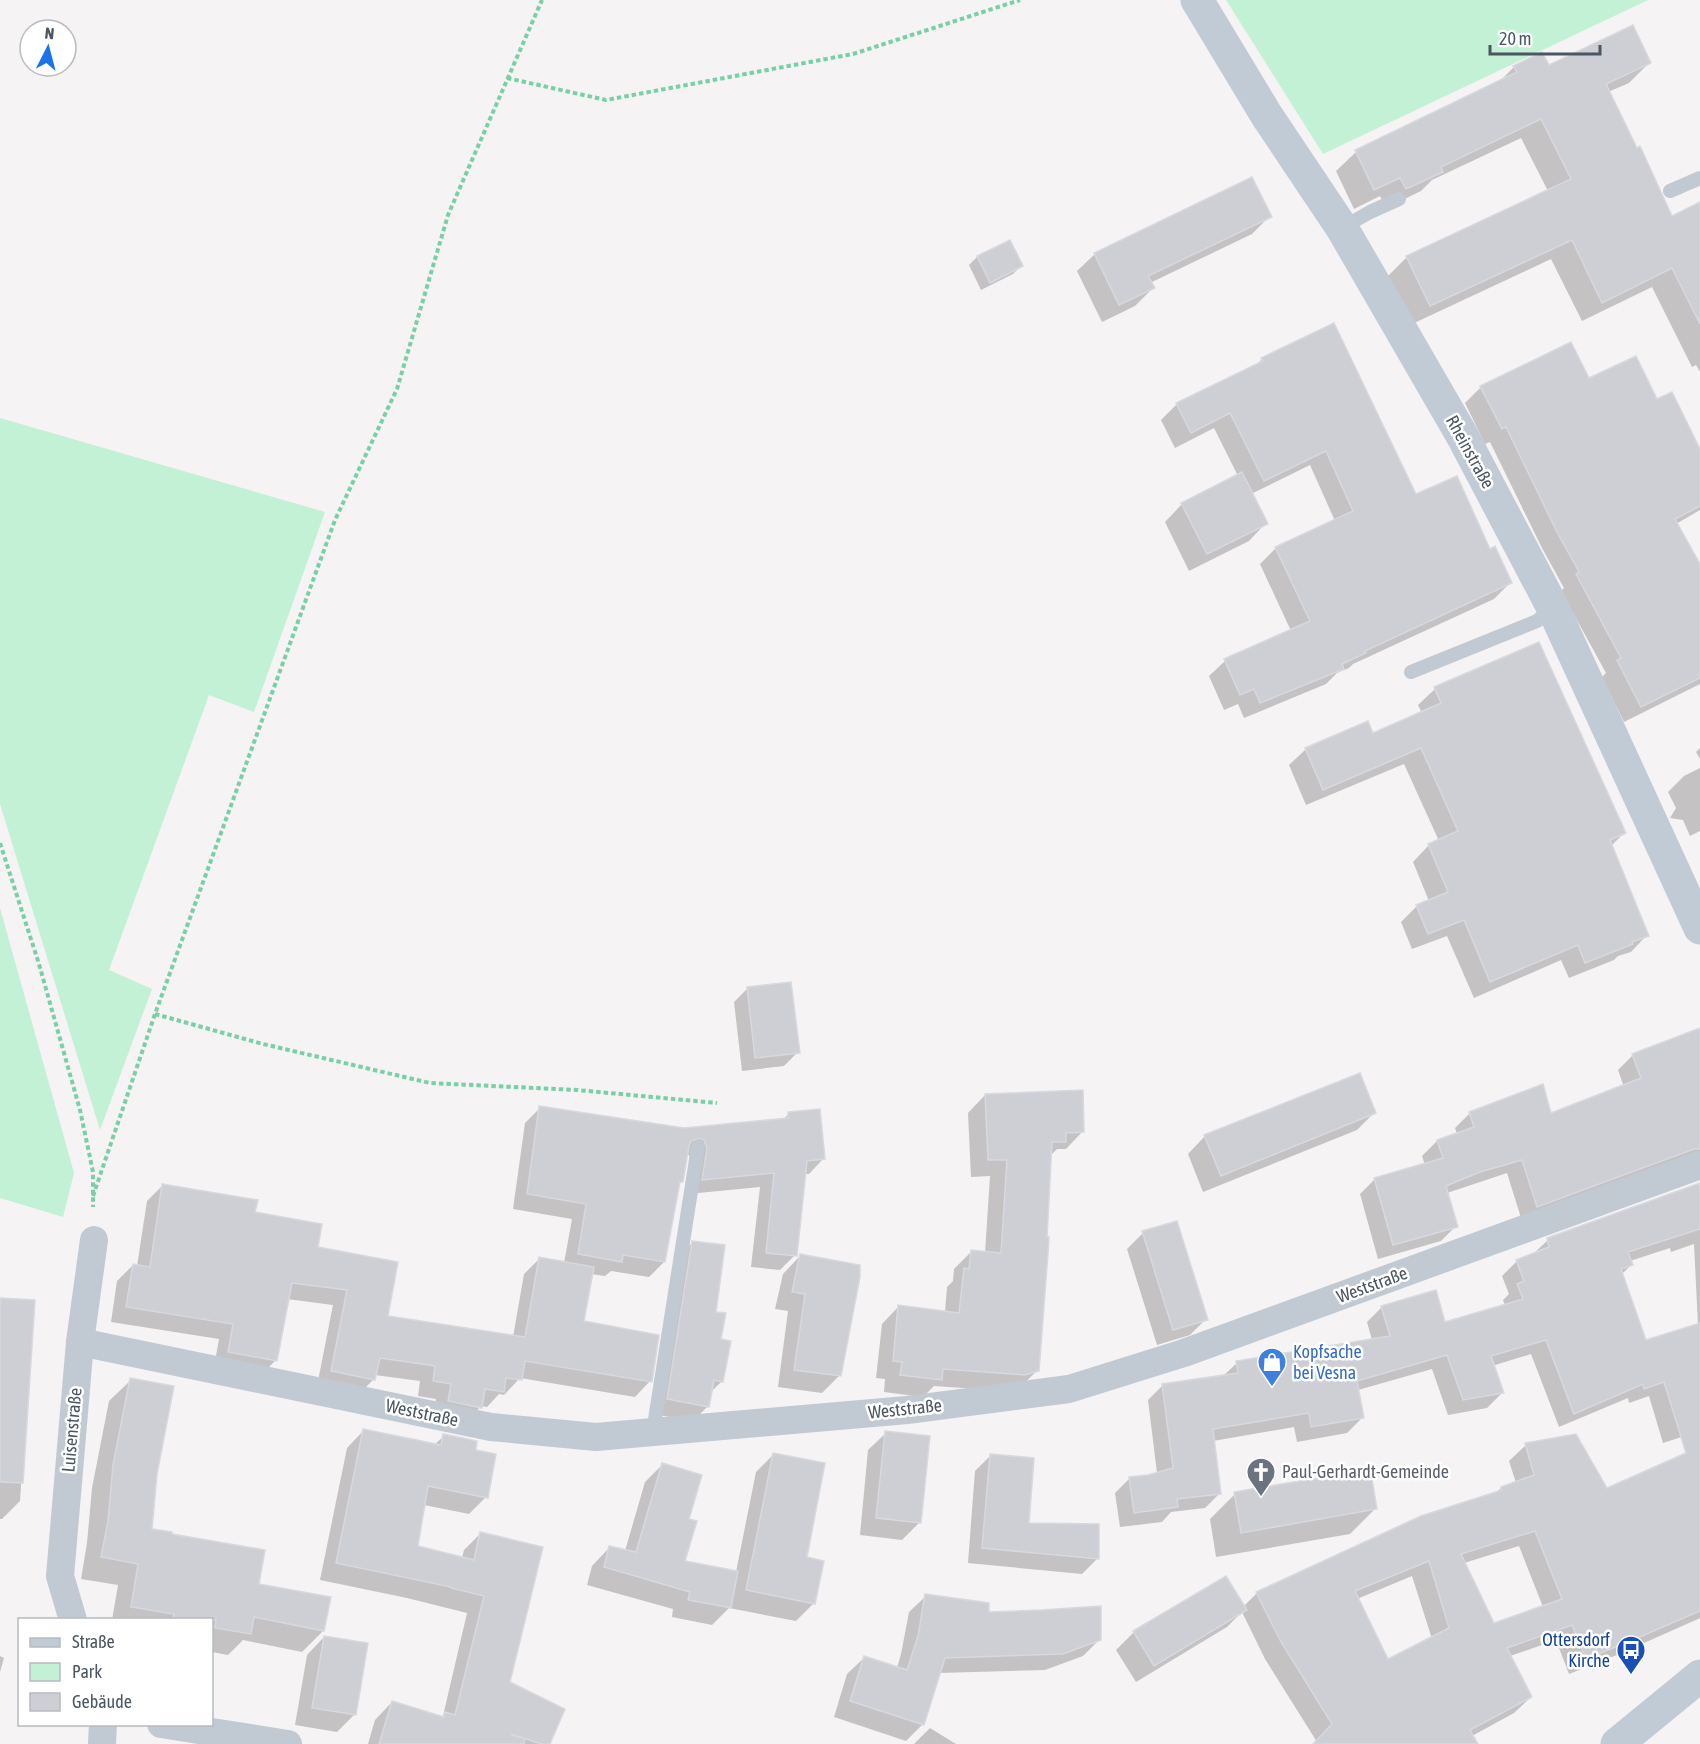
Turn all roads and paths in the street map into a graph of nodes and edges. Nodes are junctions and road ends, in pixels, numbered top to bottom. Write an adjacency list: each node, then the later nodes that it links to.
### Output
1 (542, 0): 4 (path)
2 (1020, 0): 4 (path)
3 (1197, 0): 8 (main road, Rheinstraße)
4 (507, 78): 13 (path)
5 (1700, 178): 6 (lane)
6 (1670, 191)
7 (1399, 199): 8 (lane)
8 (1342, 228): 9 (main road, Rheinstraße)
9 (1553, 608): 10 (lane); 12 (main road, Rheinstraße)
10 (1411, 672)
11 (0, 843): 17 (path)
12 (1700, 928)
13 (155, 1014): 14 (path); 17 (path)
14 (717, 1103)
15 (698, 1147): 20 (lane)
16 (1700, 1165): 20 (street, Weststraße)
17 (93, 1196): 18 (path)
18 (94, 1240): 19 (street, Luisenstraße)
19 (80, 1342): 20 (street, Weststraße); 21 (street, Luisenstraße)
20 (652, 1432)
21 (72, 1618)
22 (1700, 1676): 27 (main road)
23 (103, 1726): 25 (street)
24 (168, 1726): 26 (street)
25 (102, 1744)
26 (288, 1744)
27 (1617, 1744)

